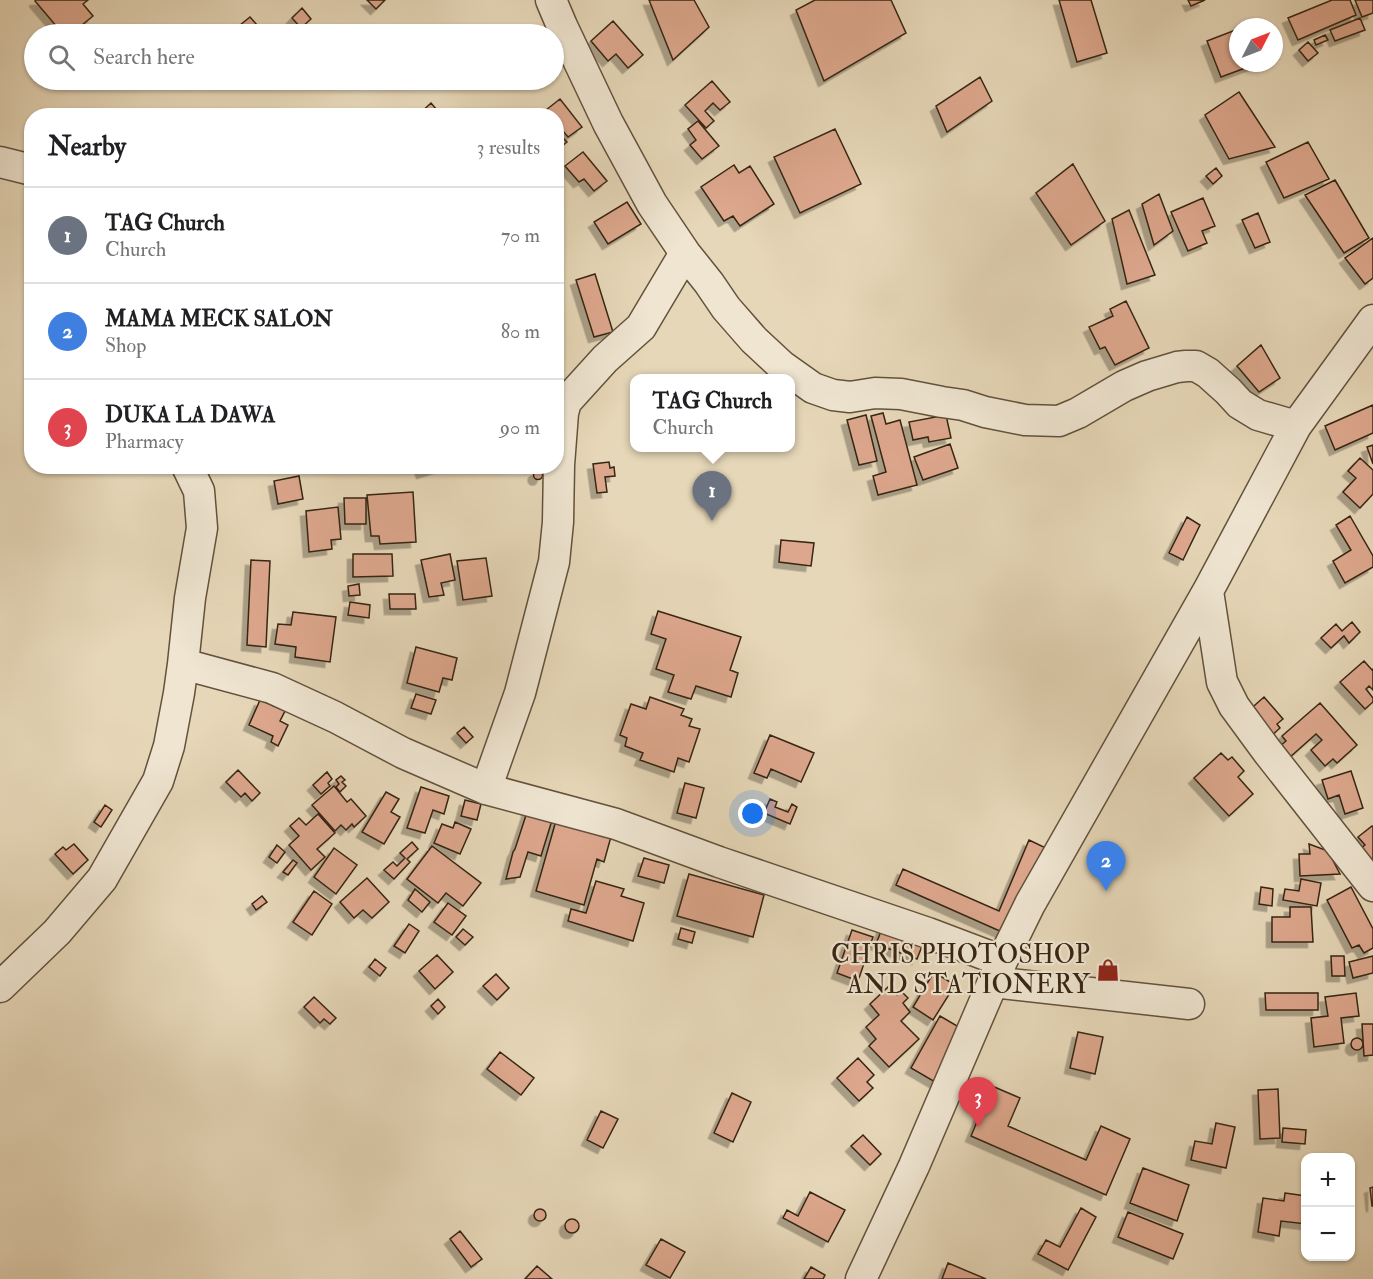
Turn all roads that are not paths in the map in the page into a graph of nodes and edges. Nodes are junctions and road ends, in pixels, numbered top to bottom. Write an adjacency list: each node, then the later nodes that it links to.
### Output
1 (552, 0): 2 (street)
2 (561, 24)
3 (564, 30): 6 (street)
4 (0, 162): 5 (street)
5 (24, 168)
6 (685, 253): 8 (street); 10 (street)
7 (1371, 328): 11 (street)
8 (793, 374)
9 (795, 375): 11 (street)
10 (564, 409)
11 (1296, 426): 14 (street)
12 (192, 474): 15 (street)
13 (559, 474): 16 (street)
14 (1208, 591): 17 (street); 18 (street)
15 (183, 664): 16 (street); 19 (street)
16 (486, 789): 18 (street)
17 (1373, 886)
18 (997, 971): 20 (street); 21 (street)
19 (0, 987)
20 (1189, 1004)
21 (861, 1279)

